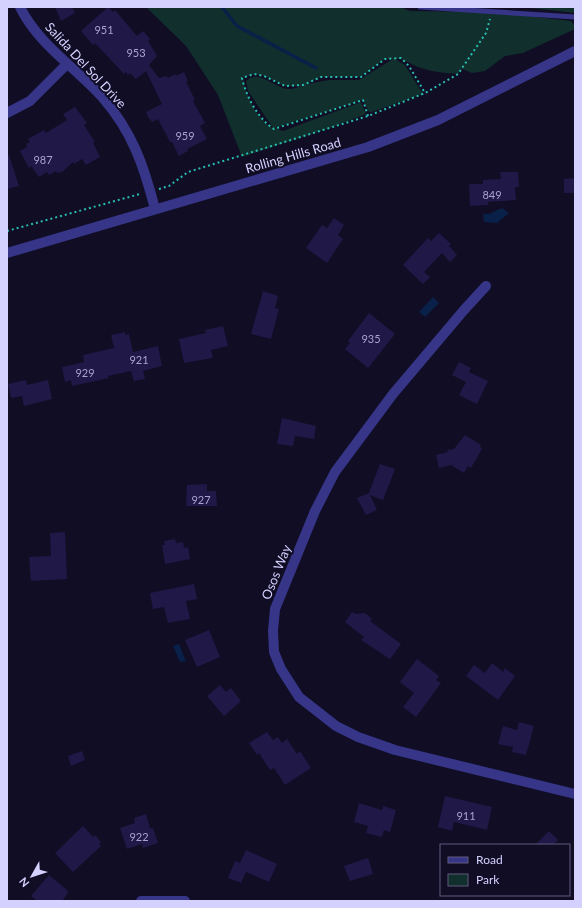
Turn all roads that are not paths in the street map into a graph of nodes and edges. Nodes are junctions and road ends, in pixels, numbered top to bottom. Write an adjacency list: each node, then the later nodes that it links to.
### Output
1 (20, 7): 5 (street, Salida Del Sol Drive)
2 (420, 7): 3 (lane)
3 (575, 17)
4 (575, 51): 7 (street, Rolling Hills Road)
5 (68, 64): 6 (street); 7 (street, Salida Del Sol Drive)
6 (7, 113)
7 (156, 209): 8 (street, Rolling Hills Road)
8 (7, 253)
9 (486, 286): 10 (street, Osos Way)
10 (575, 794)
11 (141, 901): 12 (street)
12 (185, 901)

